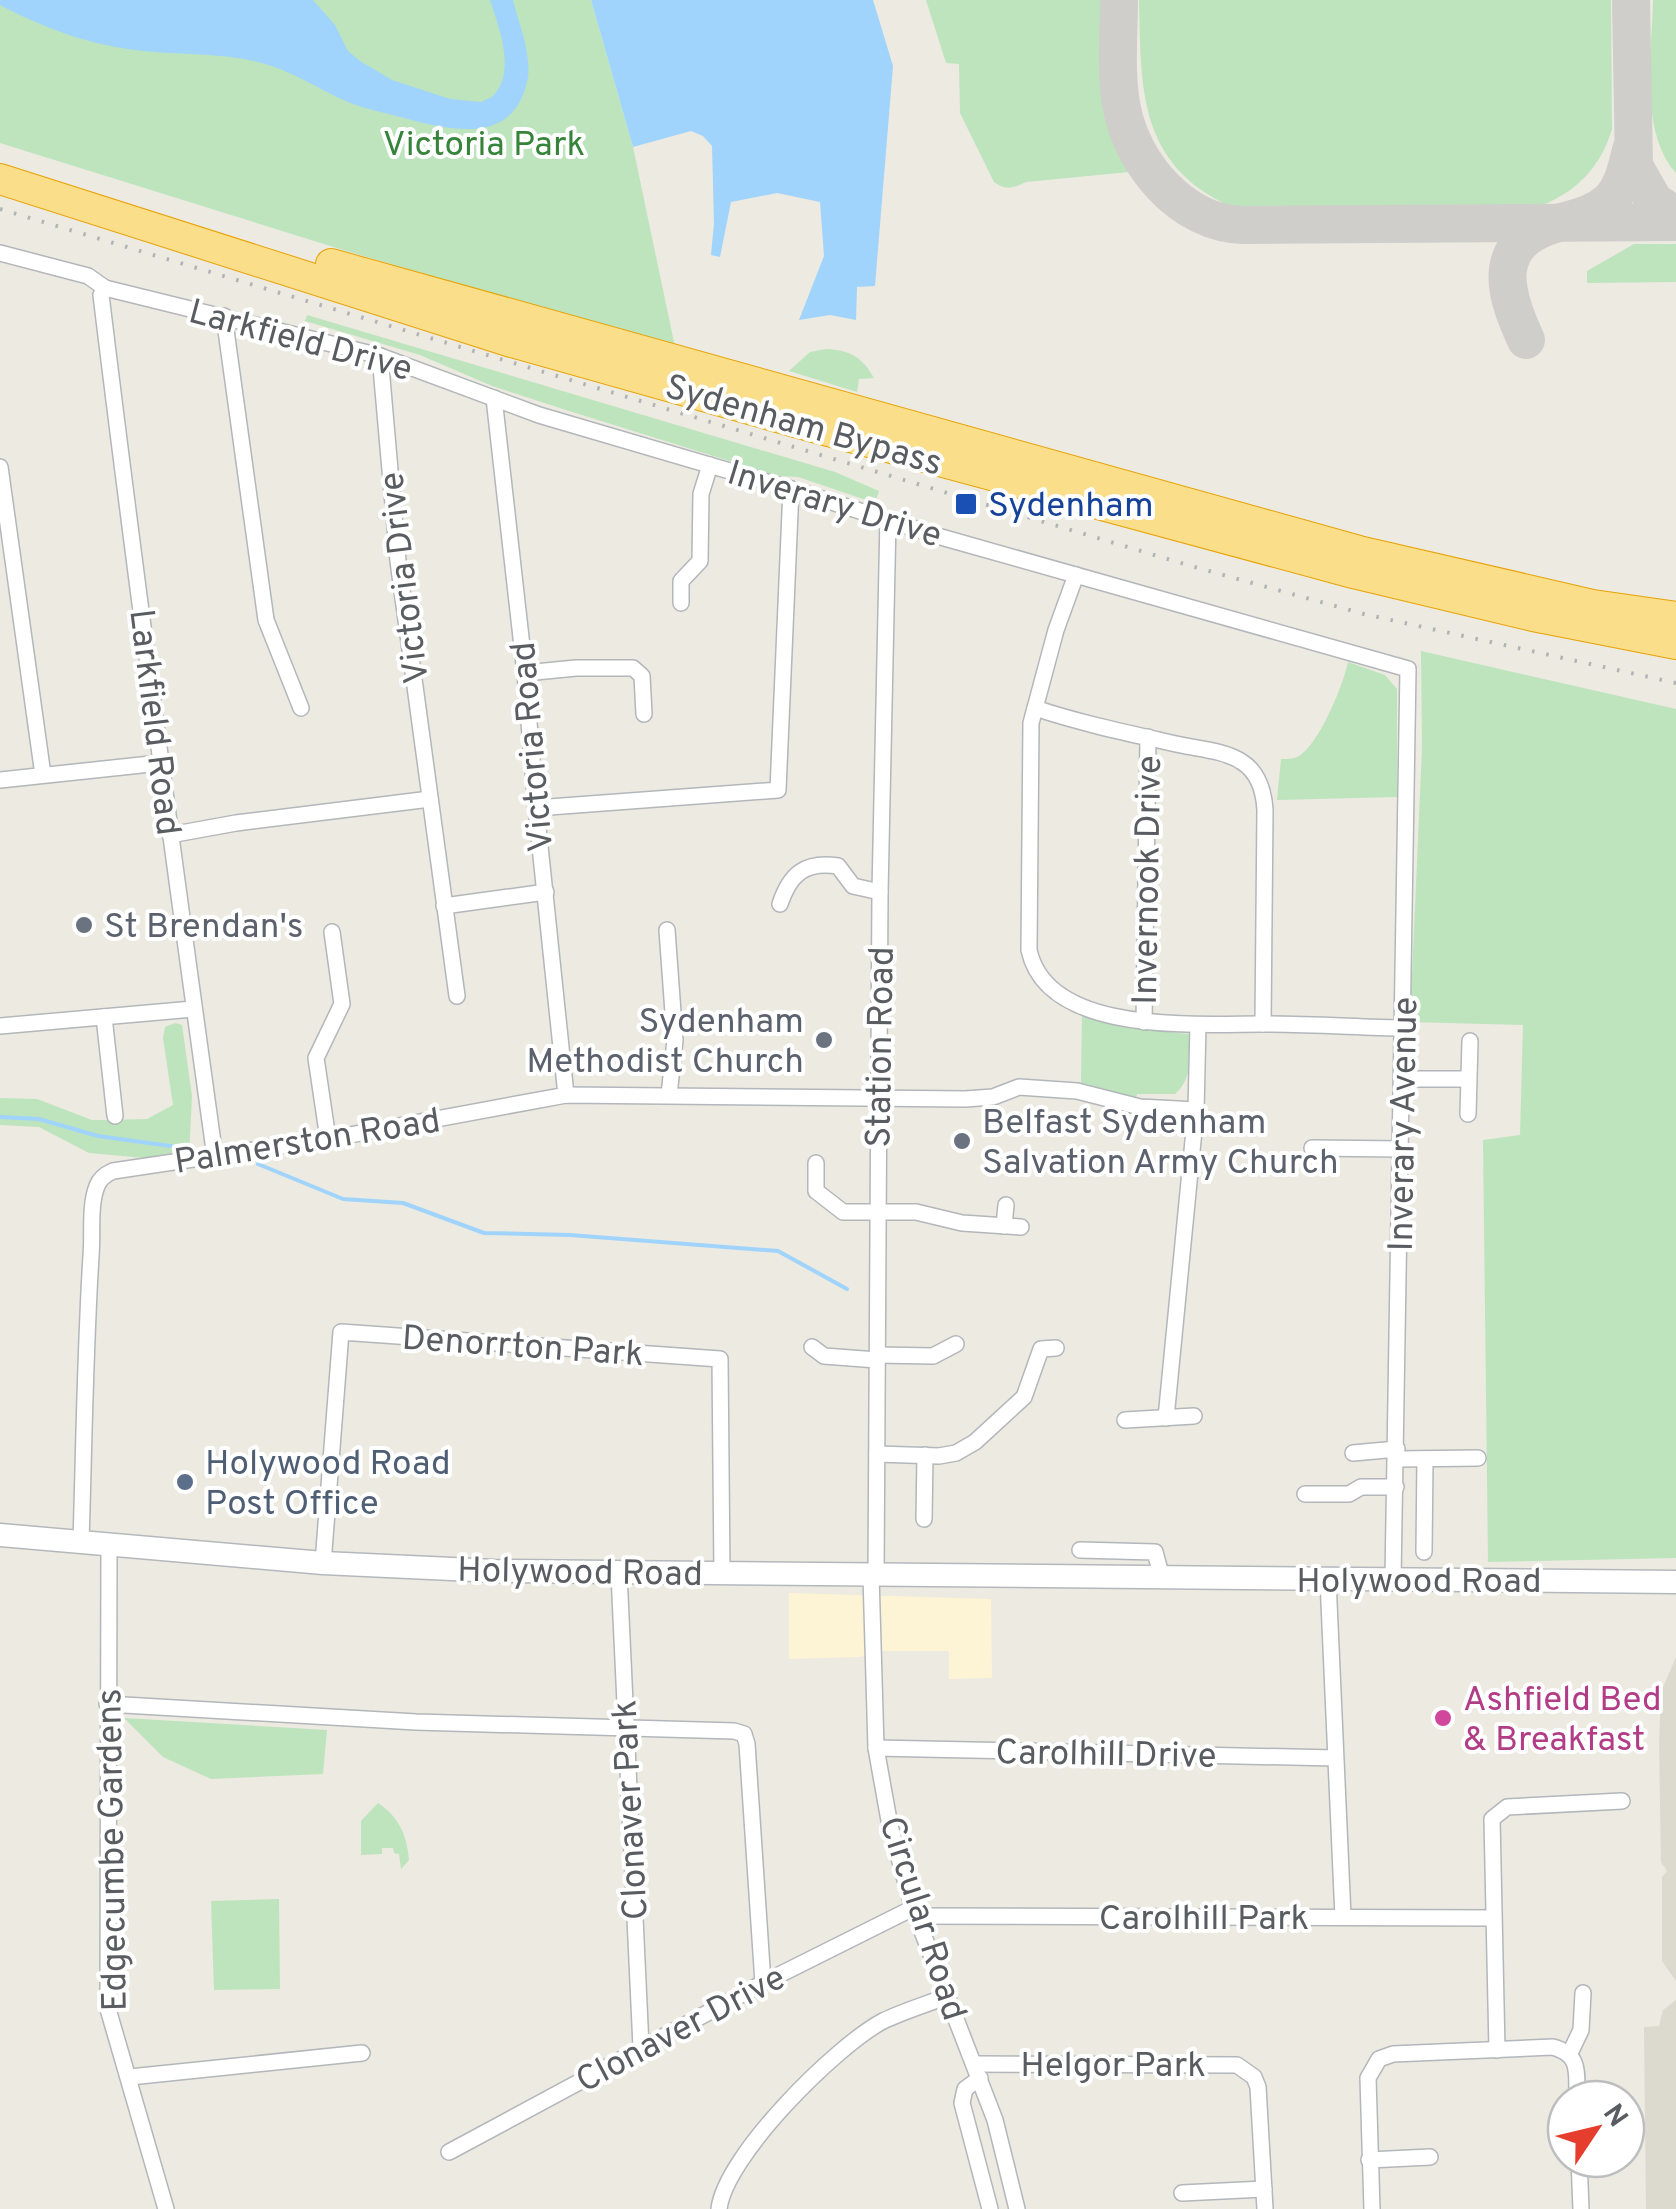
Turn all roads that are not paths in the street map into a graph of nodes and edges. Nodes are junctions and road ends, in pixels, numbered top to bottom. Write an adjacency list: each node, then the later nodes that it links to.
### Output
1 (0, 160): 14 (highway, Sydenham Bypass)
2 (0, 179): 15 (highway, Sydenham Bypass)
3 (0, 253): 4 (street, Larkfield Drive)
4 (105, 288): 5 (street, Larkfield Drive); 22 (street, Larkfield Road)
5 (224, 316): 6 (street, Larkfield Drive); 18 (street)
6 (380, 356): 7 (street, Larkfield Drive); 25 (street, Victoria Drive)
7 (494, 398): 8 (street, Inverary Drive); 17 (street, Victoria Road)
8 (710, 465): 10 (street, Inverary Drive); 13 (street)
9 (0, 466): 23 (street)
10 (791, 488): 11 (street, Inverary Drive); 26 (street)
11 (888, 519): 12 (street, Inverary Drive); 29 (street, Station Road)
12 (1076, 575): 16 (street, Inverary Drive); 19 (street)
13 (681, 603)
14 (1676, 617)
15 (1676, 644)
16 (1408, 669): 41 (street, Inverary Avenue)
17 (525, 673): 20 (street); 26 (street, Victoria Road)
18 (300, 708)
19 (1035, 708): 21 (street); 37 (street)
20 (644, 714)
21 (1148, 738): 37 (street, Invernook Drive); 38 (street)
22 (160, 763): 23 (street); 27 (street, Larkfield Road)
23 (42, 775): 24 (street)
24 (0, 780)
25 (430, 799): 27 (street); 31 (street, Victoria Drive)
26 (536, 808): 28 (street, Victoria Road)
27 (170, 835): 35 (street, Larkfield Road)
28 (546, 892): 31 (street); 46 (street, Victoria Road)
29 (880, 892): 30 (street); 47 (street, Station Road)
30 (780, 904)
31 (444, 906): 34 (street, Victoria Drive)
32 (667, 930): 45 (street)
33 (332, 932): 51 (street)
34 (457, 996)
35 (193, 1009): 36 (street); 54 (street, Larkfield Road)
36 (104, 1017): 40 (street); 50 (street)
37 (1144, 1022): 39 (street)
38 (1264, 1024): 39 (street); 41 (street)
39 (1198, 1025): 48 (street)
40 (0, 1026)
41 (1402, 1028): 43 (street, Inverary Avenue)
42 (1470, 1041): 44 (street)
43 (1402, 1079): 44 (street); 53 (street, Inverary Avenue)
44 (1468, 1079): 49 (street)
45 (668, 1094): 46 (street, Palmerston Road); 47 (street, Palmerston Road)
46 (566, 1095): 51 (street, Palmerston Road)
47 (879, 1099): 48 (street, Palmerston Road); 57 (street, Station Road)
48 (1196, 1110): 59 (street)
49 (1468, 1114)
50 (114, 1116)
51 (328, 1139): 54 (street, Palmerston Road)
52 (1312, 1148): 53 (street)
53 (1401, 1150): 69 (street, Inverary Avenue)
54 (215, 1158): 77 (street, Palmerston Road)
55 (816, 1164): 57 (street)
56 (1006, 1206): 57 (street)
57 (877, 1212): 63 (street, Station Road)
58 (1197, 1286): 59 (street)
59 (1179, 1287): 65 (street)
60 (956, 1344): 63 (street)
61 (812, 1347): 63 (street)
62 (1056, 1348): 70 (street)
63 (877, 1358): 68 (street, Station Road)
64 (1194, 1416): 65 (street)
65 (1166, 1418): 66 (street)
66 (1125, 1420)
67 (1353, 1453): 69 (street)
68 (877, 1454): 70 (street); 84 (street, Station Road)
69 (1397, 1454): 72 (street); 73 (street, Inverary Avenue)
70 (925, 1456): 75 (street)
71 (1478, 1458): 72 (street)
72 (1425, 1459): 80 (street)
73 (1396, 1487): 74 (street); 86 (street, Inverary Avenue)
74 (1305, 1494)
75 (924, 1519)
76 (0, 1535): 77 (main road, Holywood Road)
77 (80, 1542): 78 (main road, Holywood Road)
78 (109, 1544): 81 (main road, Holywood Road); 89 (street, Edgecumbe Gardens)
79 (1080, 1550): 85 (street)
80 (1424, 1552)
81 (324, 1563): 82 (main road, Holywood Road); 83 (street, Denorrton Park)
82 (619, 1574): 83 (main road, Holywood Road); 90 (street, Clonaver Park)
83 (722, 1574): 84 (main road, Holywood Road)
84 (873, 1575): 85 (main road, Holywood Road); 91 (street, Circular Road)
85 (1162, 1578): 87 (main road, Holywood Road)
86 (1393, 1579): 87 (main road, Holywood Road); 88 (main road, Holywood Road)
87 (1328, 1580): 92 (street)
88 (1676, 1582)
89 (107, 1704): 90 (street); 105 (street, Edgecumbe Gardens)
90 (624, 1729): 97 (street); 100 (street, Clonaver Park)
91 (876, 1748): 92 (street, Carolhill Drive); 94 (street, Circular Road)
92 (1335, 1758): 95 (street)
93 (1622, 1801): 96 (street)
94 (915, 1912): 95 (street, Carolhill Park); 97 (street, Clonaver Drive); 99 (street, Circular Road)
95 (1343, 1917): 96 (street, Carolhill Park)
96 (1493, 1918): 101 (street)
97 (763, 1982): 100 (street, Clonaver Drive)
98 (1582, 1993): 103 (street)
99 (948, 1996): 104 (street, Circular Road); 114 (street)
100 (641, 2047): 107 (street, Clonaver Drive)
101 (1498, 2050): 103 (street); 109 (street)
102 (362, 2052): 105 (street)
103 (1570, 2054): 106 (street)
104 (978, 2071): 111 (street, Helgor Park); 115 (street); 116 (street, Circular Road)
105 (130, 2077): 113 (street, Edgecumbe Gardens)
106 (1576, 2079)
107 (449, 2152)
108 (1430, 2157): 109 (street)
109 (1369, 2160): 118 (street)
110 (1580, 2179): 119 (street)
111 (1264, 2189): 112 (street); 117 (street, Helgor Park)
112 (1182, 2194)
113 (166, 2209)
114 (719, 2209)
115 (990, 2209)
116 (1017, 2209)
117 (1265, 2209)
118 (1372, 2209)
119 (1581, 2209)

